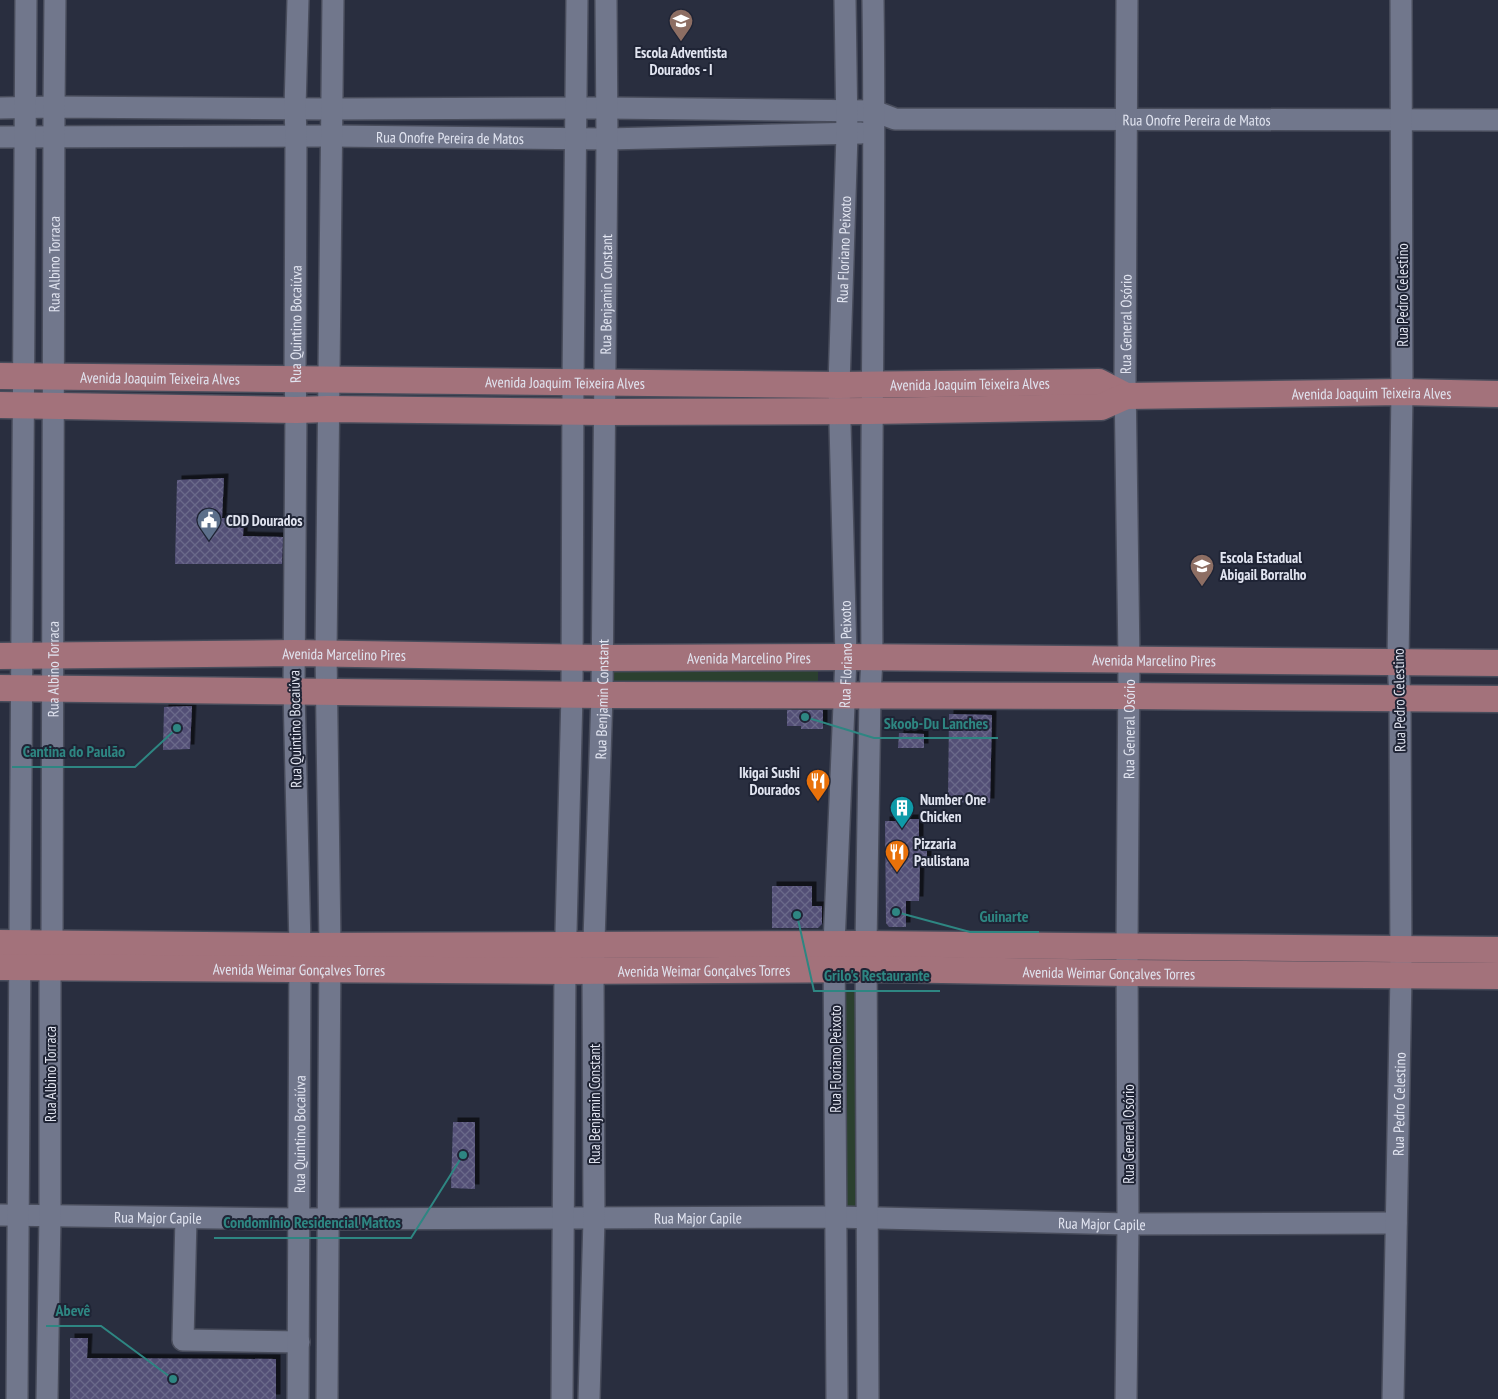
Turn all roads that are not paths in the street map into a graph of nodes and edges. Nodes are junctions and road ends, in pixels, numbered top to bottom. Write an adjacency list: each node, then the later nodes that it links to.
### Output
1 (26, 0): 13 (street, Rua Albino Torraca)
2 (55, 0): 11 (street, Rua Albino Torraca)
3 (298, 0): 14 (street, Rua Quintino Bocaiúva)
4 (333, 0): 17 (street, Rua Quintino Bocaiúva)
5 (577, 0): 15 (street, Rua Benjamin Constant)
6 (606, 0): 16 (street, Rua Benjamin Constant)
7 (845, 0): 19 (street, Rua Floriano Peixoto)
8 (873, 0): 18 (street, Rua Floriano Peixoto)
9 (1127, 0): 22 (street, Rua General Osório)
10 (1401, 0): 21 (street, Rua Pedro Celestino)
11 (54, 107): 13 (street, Rua Onofre Pereira de Matos); 14 (street, Rua Onofre Pereira de Matos); 26 (street, Rua Albino Torraca)
12 (0, 108): 13 (street, Rua Onofre Pereira de Matos)
13 (24, 108): 30 (street, Rua Albino Torraca)
14 (295, 108): 17 (street, Rua Onofre Pereira de Matos); 27 (street, Rua Quintino Bocaiúva)
15 (576, 108): 16 (street, Rua Onofre Pereira de Matos); 17 (street, Rua Onofre Pereira de Matos); 31 (street, Rua Benjamin Constant)
16 (607, 108): 19 (street, Rua Onofre Pereira de Matos); 32 (street, Rua Benjamin Constant)
17 (332, 109): 28 (street, Rua Quintino Bocaiúva)
18 (874, 111): 19 (street, Rua Onofre Pereira de Matos); 20 (street, Rua Onofre Pereira de Matos); 24 (street, Rua Floriano Peixoto)
19 (847, 112): 25 (street, Rua Floriano Peixoto)
20 (895, 119): 22 (street, Rua Onofre Pereira de Matos); 24 (street, Rua Onofre Pereira de Matos)
21 (1402, 119): 22 (street, Rua Onofre Pereira de Matos); 23 (street, Rua Onofre Pereira de Matos); 41 (street, Rua Pedro Celestino)
22 (1127, 120): 43 (street, Rua General Osório)
23 (1498, 120)
24 (874, 132): 25 (street, Rua Onofre Pereira de Matos); 39 (street, Rua Floriano Peixoto)
25 (847, 134): 32 (street, Rua Onofre Pereira de Matos); 40 (street, Rua Floriano Peixoto)
26 (54, 136): 27 (street, Rua Onofre Pereira de Matos); 30 (street, Rua Onofre Pereira de Matos); 34 (street, Rua Albino Torraca)
27 (296, 136): 28 (street, Rua Onofre Pereira de Matos); 35 (street, Rua Quintino Bocaiúva)
28 (333, 136): 31 (street, Rua Onofre Pereira de Matos); 36 (street, Rua Quintino Bocaiúva)
29 (0, 137): 30 (street, Rua Onofre Pereira de Matos)
30 (25, 137): 33 (street, Rua Albino Torraca)
31 (575, 139): 32 (street, Rua Onofre Pereira de Matos); 37 (street, Rua Benjamin Constant)
32 (608, 139): 38 (street, Rua Benjamin Constant)
33 (12, 376): 34 (main road, Avenida Joaquim Teixeira Alves); 44 (street, Rua Albino Torraca)
34 (54, 376): 35 (main road, Avenida Joaquim Teixeira Alves); 45 (street, Rua Albino Torraca)
35 (295, 379): 36 (main road, Avenida Joaquim Teixeira Alves); 47 (street, Rua Quintino Bocaiúva)
36 (330, 379): 37 (main road, Avenida Joaquim Teixeira Alves); 46 (street, Rua Quintino Bocaiúva)
37 (573, 382): 38 (main road, Avenida Joaquim Teixeira Alves); 48 (street, Rua Benjamin Constant)
38 (604, 382): 40 (main road, Avenida Joaquim Teixeira Alves); 51 (street, Rua Benjamin Constant)
39 (872, 384): 40 (main road, Avenida Joaquim Teixeira Alves); 43 (main road, Avenida Joaquim Teixeira Alves); 50 (street, Rua Floriano Peixoto)
40 (839, 385): 49 (street, Rua Floriano Peixoto)
41 (1402, 392): 42 (main road, Avenida Joaquim Teixeira Alves); 43 (main road, Avenida Joaquim Teixeira Alves); 61 (street, Rua Pedro Celestino)
42 (1498, 394)
43 (1126, 396): 50 (main road, Avenida Joaquim Teixeira Alves); 60 (street, Rua General Osório)
44 (11, 405): 45 (main road, Avenida Joaquim Teixeira Alves); 55 (street, Rua Albino Torraca)
45 (54, 406): 47 (main road, Avenida Joaquim Teixeira Alves); 54 (street, Rua Albino Torraca)
46 (328, 409): 47 (main road, Avenida Joaquim Teixeira Alves); 48 (main road, Avenida Joaquim Teixeira Alves); 53 (street, Rua Quintino Bocaiúva)
47 (296, 410): 52 (street, Rua Quintino Bocaiúva)
48 (573, 411): 51 (main road, Avenida Joaquim Teixeira Alves); 56 (street, Rua Benjamin Constant)
49 (840, 411): 50 (main road, Avenida Joaquim Teixeira Alves); 51 (main road, Avenida Joaquim Teixeira Alves); 57 (street, Rua Floriano Peixoto)
50 (871, 411): 59 (street, Rua Floriano Peixoto)
51 (604, 412): 58 (street, Rua Benjamin Constant)
52 (295, 653): 53 (main road, Avenida Marcelino Pires); 54 (main road, Avenida Marcelino Pires); 65 (street, Rua Quintino Bocaiúva)
53 (326, 653): 56 (main road, Avenida Marcelino Pires); 66 (street, Rua Quintino Bocaiúva)
54 (52, 655): 55 (main road, Avenida Marcelino Pires); 64 (street, Rua Albino Torraca)
55 (11, 656): 63 (street, Rua Albino Torraca)
56 (572, 657): 58 (main road, Avenida Marcelino Pires); 67 (street, Rua Benjamin Constant)
57 (846, 657): 58 (main road, Avenida Marcelino Pires); 59 (main road, Avenida Marcelino Pires); 69 (street, Rua Floriano Peixoto)
58 (601, 658): 68 (street, Rua Benjamin Constant)
59 (872, 658): 60 (main road, Avenida Marcelino Pires); 69 (street, Rua Floriano Peixoto)
60 (1129, 660): 61 (main road, Avenida Marcelino Pires); 70 (street, Rua General Osório)
61 (1398, 662): 62 (main road, Avenida Marcelino Pires); 71 (street, Rua Pedro Celestino)
62 (1498, 663)
63 (11, 688): 64 (main road); 79 (street, Rua Albino Torraca)
64 (52, 689): 65 (main road); 78 (street, Rua Albino Torraca)
65 (294, 691): 66 (main road); 82 (street, Rua Quintino Bocaiúva)
66 (326, 691): 67 (main road); 83 (street, Rua Quintino Bocaiúva)
67 (572, 694): 68 (main road); 73 (street, Rua Benjamin Constant)
68 (602, 695): 69 (main road); 74 (street, Rua Benjamin Constant)
69 (857, 696): 70 (main road); 80 (street, Rua Floriano Peixoto); 81 (street, Rua Floriano Peixoto)
70 (1129, 696): 71 (main road); 75 (street, Rua General Osório)
71 (1400, 698): 72 (main road); 76 (street, Rua Pedro Celestino)
72 (1498, 699)
73 (567, 945): 74 (main road, Avenida Weimar Gonçalves Torres); 83 (main road, Avenida Weimar Gonçalves Torres); 84 (street, Rua Benjamin Constant)
74 (594, 945): 80 (main road, Avenida Weimar Gonçalves Torres); 85 (street, Rua Benjamin Constant)
75 (1128, 947): 76 (main road, Avenida Weimar Gonçalves Torres); 81 (main road, Avenida Weimar Gonçalves Torres); 86 (street, Rua General Osório)
76 (1400, 948): 77 (main road, Avenida Weimar Gonçalves Torres); 87 (street, Rua Pedro Celestino)
77 (1498, 950)
78 (51, 954): 79 (main road, Avenida Weimar Gonçalves Torres); 82 (main road, Avenida Weimar Gonçalves Torres); 89 (street, Rua Albino Torraca)
79 (11, 955): 90 (street, Rua Albino Torraca)
80 (834, 957): 81 (main road, Avenida Weimar Gonçalves Torres); 85 (main road, Avenida Weimar Gonçalves Torres); 91 (street, Rua Floriano Peixoto)
81 (867, 957): 86 (main road, Avenida Weimar Gonçalves Torres); 94 (street, Rua Floriano Peixoto)
82 (300, 958): 83 (main road, Avenida Weimar Gonçalves Torres); 95 (street, Rua Quintino Bocaiúva)
83 (330, 958): 84 (main road, Avenida Weimar Gonçalves Torres); 93 (street, Rua Quintino Bocaiúva)
84 (565, 971): 85 (main road, Avenida Weimar Gonçalves Torres); 96 (street, Rua Benjamin Constant)
85 (593, 971): 97 (street, Rua Benjamin Constant)
86 (1128, 973): 87 (main road, Avenida Weimar Gonçalves Torres); 99 (street, Rua General Osório)
87 (1401, 975): 88 (main road, Avenida Weimar Gonçalves Torres); 98 (street, Rua Pedro Celestino)
88 (1498, 976)
89 (50, 1215): 90 (street, Rua Major Capile); 92 (street, Rua Major Capile); 102 (street, Rua Albino Torraca)
90 (10, 1216): 101 (street, Rua Albino Torraca)
91 (835, 1217): 94 (street, Rua Major Capile); 97 (street, Rua Major Capile); 107 (street, Rua Floriano Peixoto)
92 (186, 1218): 95 (street, Rua Major Capile); 100 (street)
93 (328, 1218): 95 (street, Rua Major Capile); 96 (street, Rua Major Capile); 104 (street, Rua Quintino Bocaiúva)
94 (867, 1218): 99 (street, Rua Major Capile); 108 (street, Rua Floriano Peixoto)
95 (300, 1219): 100 (street, Rua Quintino Bocaiúva)
96 (564, 1219): 97 (street, Rua Major Capile); 105 (street, Rua Benjamin Constant)
97 (594, 1219): 106 (street, Rua Benjamin Constant)
98 (1396, 1222): 99 (street, Rua Major Capile); 110 (street, Rua Pedro Celestino)
99 (1128, 1224): 109 (street, Rua General Osório)
100 (299, 1342): 103 (street, Rua Quintino Bocaiúva)
101 (17, 1399)
102 (47, 1399)
103 (298, 1399)
104 (326, 1399)
105 (562, 1399)
106 (589, 1399)
107 (837, 1399)
108 (868, 1399)
109 (1126, 1399)
110 (1393, 1399)

